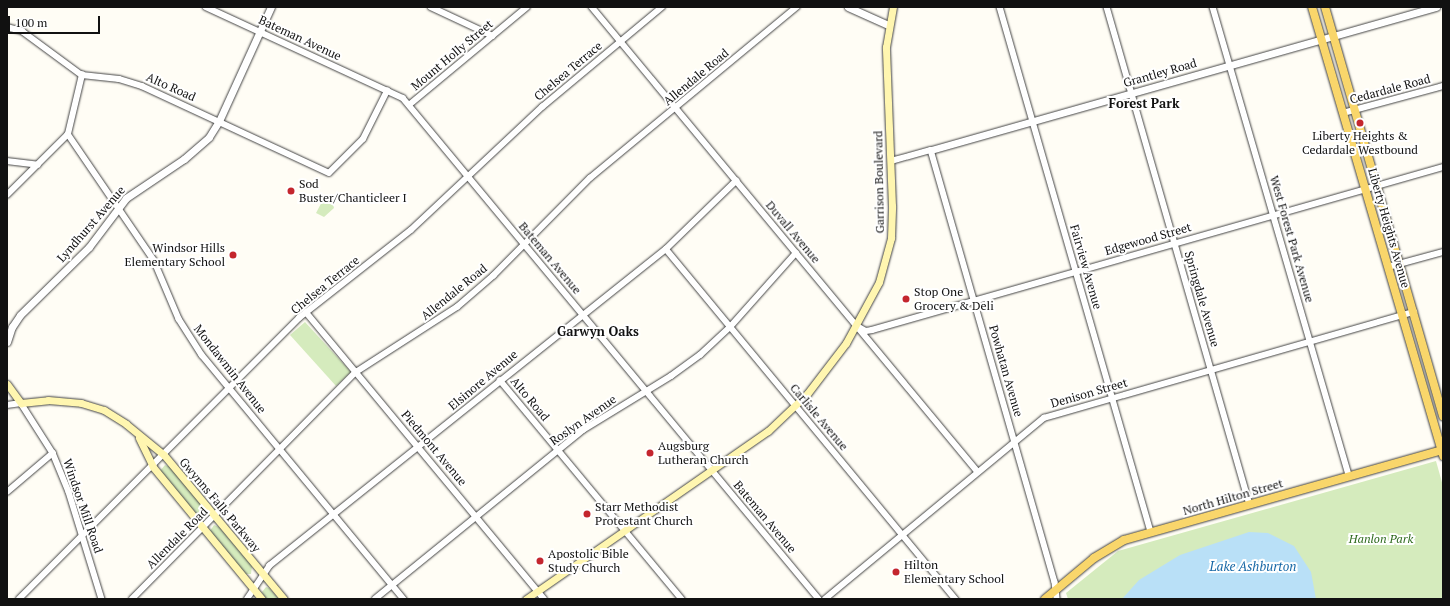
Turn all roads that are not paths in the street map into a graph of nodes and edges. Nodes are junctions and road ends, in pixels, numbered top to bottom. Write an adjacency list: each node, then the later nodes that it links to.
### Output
1 (206, 7): 18 (street, Bateman Avenue)
2 (271, 7): 18 (street, Lyndhurst Avenue)
3 (431, 7): 19 (street)
4 (527, 7): 19 (street, Mount Holly Street)
5 (592, 7): 22 (street, Duvall Avenue)
6 (662, 7): 22 (street, Chelsea Terrace)
7 (797, 7): 29 (street, Allendale Road)
8 (848, 7): 16 (street)
9 (893, 7): 16 (main road, Garrison Boulevard)
10 (1000, 7): 33 (street, Fairview Avenue)
11 (1107, 7): 27 (street, Springdale Avenue)
12 (1213, 7): 23 (street, West Forest Park Avenue)
13 (1312, 7): 21 (main road, Liberty Heights Avenue)
14 (1325, 7): 20 (main road, Liberty Heights Avenue)
15 (1436, 7): 20 (street, Grantley Road)
16 (888, 24): 37 (main road, Garrison Boulevard)
17 (7, 27): 24 (street, Alto Road)
18 (260, 32): 26 (street, Bateman Avenue); 32 (street, Lyndhurst Avenue)
19 (493, 36): 28 (street, Mount Holly Street)
20 (1333, 36): 21 (street, Grantley Road); 30 (main road, Liberty Heights Avenue)
21 (1322, 39): 23 (street, Grantley Road); 31 (main road, Liberty Heights Avenue)
22 (621, 41): 29 (street, Duvall Avenue); 40 (street, Chelsea Terrace)
23 (1230, 65): 27 (street, Grantley Road); 46 (street, West Forest Park Avenue)
24 (82, 75): 32 (street, Alto Road); 34 (street)
25 (1443, 86): 30 (street, Cedardale Road)
26 (387, 91): 28 (street, Bateman Avenue); 32 (street, Alto Road)
27 (1132, 93): 33 (street, Grantley Road); 48 (street, Springdale Avenue)
28 (409, 105): 40 (street, Bateman Avenue)
29 (675, 108): 41 (street, Duvall Avenue); 47 (street, Allendale Road)
30 (1355, 110): 31 (street, Cedardale Road); 42 (main road, Liberty Heights Avenue)
31 (1343, 113): 43 (main road, Liberty Heights Avenue)
32 (219, 121): 45 (street, Lyndhurst Avenue)
33 (1032, 121): 35 (street, Grantley Road); 54 (street, Fairview Avenue)
34 (68, 134): 38 (street); 45 (street, Mondawmin Avenue)
35 (931, 150): 37 (street, Grantley Road); 55 (street, Powhatan Avenue)
36 (7, 161): 38 (street)
37 (891, 161): 60 (main road, Garrison Boulevard)
38 (38, 164): 44 (street)
39 (1443, 167): 42 (street, Edgewood Street)
40 (468, 176): 47 (street, Bateman Avenue); 56 (street, Chelsea Terrace)
41 (736, 181): 49 (street, Elsinore Avenue); 51 (street, Duvall Avenue)
42 (1377, 186): 43 (street, Edgewood Street); 52 (main road, Liberty Heights Avenue)
43 (1365, 189): 46 (street, Edgewood Street); 53 (main road, Liberty Heights Avenue)
44 (7, 195)
45 (118, 207): 62 (street, Lyndhurst Avenue); 68 (street, Mondawmin Avenue)
46 (1273, 215): 48 (street, Edgewood Street); 63 (street, West Forest Park Avenue)
47 (524, 243): 58 (street, Bateman Avenue); 65 (street, Allendale Road)
48 (1175, 243): 54 (street, Edgewood Street); 64 (street, Springdale Avenue)
49 (666, 249): 58 (street, Elsinore Avenue); 61 (street, Carlisle Avenue)
50 (1443, 252): 52 (street)
51 (796, 253): 60 (street, Duvall Avenue); 61 (street, Roslyn Avenue)
52 (1400, 264): 53 (street); 57 (main road, Liberty Heights Avenue)
53 (1388, 267): 59 (main road, Liberty Heights Avenue)
54 (1076, 272): 55 (street, Edgewood Street); 70 (street, Fairview Avenue)
55 (975, 300): 60 (street, Edgewood Street); 76 (street, Powhatan Avenue)
56 (306, 312): 65 (street, Piedmont Avenue); 68 (street, Chelsea Terrace)
57 (1414, 312): 59 (street, Denison Street); 74 (main road, Liberty Heights Avenue)
58 (582, 314): 66 (street, Elsinore Avenue); 69 (street, Bateman Avenue)
59 (1402, 315): 63 (street, Denison Street); 80 (main road, Liberty Heights Avenue)
60 (857, 326): 73 (main road, Garrison Boulevard); 85 (street, Duvall Avenue)
61 (730, 327): 69 (street, Roslyn Avenue); 73 (street, Carlisle Avenue)
62 (7, 342)
63 (1310, 342): 64 (street, Denison Street); 86 (street, West Forest Park Avenue)
64 (1211, 370): 70 (street, Denison Street); 88 (street, Springdale Avenue)
65 (356, 372): 77 (street, Piedmont Avenue); 78 (street, Allendale Road)
66 (500, 380): 77 (street, Elsinore Avenue); 79 (street, Alto Road)
67 (7, 384): 71 (main road, Windsor Mill Road)
68 (230, 389): 78 (street, Mondawmin Avenue); 82 (street, Chelsea Terrace)
69 (646, 391): 79 (street, Roslyn Avenue); 84 (street, Bateman Avenue)
70 (1112, 398): 76 (street, Denison Street); 94 (street, Fairview Avenue)
71 (21, 403): 72 (street, Gwynns Falls Parkway); 75 (main road, Gwynns Falls Parkway); 81 (street, Windsor Mill Road)
72 (7, 405)
73 (796, 406): 84 (main road, Garrison Boulevard); 95 (street, Carlisle Avenue)
74 (1443, 416)
75 (134, 432): 82 (main road, Gwynns Falls Parkway); 83 (main road, Gwynns Falls Parkway)
76 (1014, 441): 85 (street, Denison Street); 101 (street, Powhatan Avenue)
77 (419, 447): 89 (street, Elsinore Avenue); 91 (street, Piedmont Avenue)
78 (280, 449): 89 (street, Mondawmin Avenue); 90 (street, Allendale Road)
79 (558, 450): 91 (street, Roslyn Avenue); 93 (street, Alto Road)
80 (1442, 452): 86 (main road, North Hilton Street)
81 (53, 453): 87 (street); 96 (street, Windsor Mill Road)
82 (164, 455): 83 (street, Chelsea Terrace); 90 (main road, Gwynns Falls Parkway)
83 (153, 467): 92 (main road, Gwynns Falls Parkway); 96 (street, Chelsea Terrace)
84 (712, 470): 93 (main road, Garrison Boulevard); 113 (street, Bateman Avenue)
85 (978, 472): 95 (street, Denison Street)
86 (1349, 476): 88 (main road, North Hilton Street)
87 (7, 492)
88 (1250, 505): 94 (main road, North Hilton Street)
89 (334, 515): 97 (street, Elsinore Avenue); 98 (street, Mondawmin Avenue)
90 (214, 516): 92 (street, Allendale Road); 97 (main road, Gwynns Falls Parkway)
91 (477, 518): 98 (street, Roslyn Avenue); 100 (street, Piedmont Avenue)
92 (203, 528): 99 (main road, Gwynns Falls Parkway); 104 (street, Allendale Road)
93 (625, 530): 100 (main road, Garrison Boulevard); 112 (street, Alto Road)
94 (1151, 532): 101 (main road, North Hilton Street)
95 (902, 535): 114 (street, Denison Street); 115 (street, Carlisle Avenue)
96 (82, 537): 102 (street, Chelsea Terrace); 103 (street, Windsor Mill Road)
97 (262, 573): 99 (street, Elsinore Avenue); 107 (main road, Gwynns Falls Parkway)
98 (392, 585): 108 (street, Roslyn Avenue); 109 (street, Mondawmin Avenue)
99 (253, 588): 105 (street, Elsinore Avenue); 106 (main road, Gwynns Falls Parkway)
100 (537, 590): 110 (main road, Garrison Boulevard); 111 (street, Piedmont Avenue)
101 (1056, 590): 116 (main road, North Hilton Street); 117 (street, Powhatan Avenue)
102 (19, 599)
103 (102, 599)
104 (132, 599)
105 (247, 599)
106 (262, 599)
107 (284, 599)
108 (375, 599)
109 (404, 599)
110 (526, 599)
111 (544, 599)
112 (682, 599)
113 (819, 599)
114 (824, 599)
115 (956, 599)
116 (1045, 599)
117 (1057, 599)

